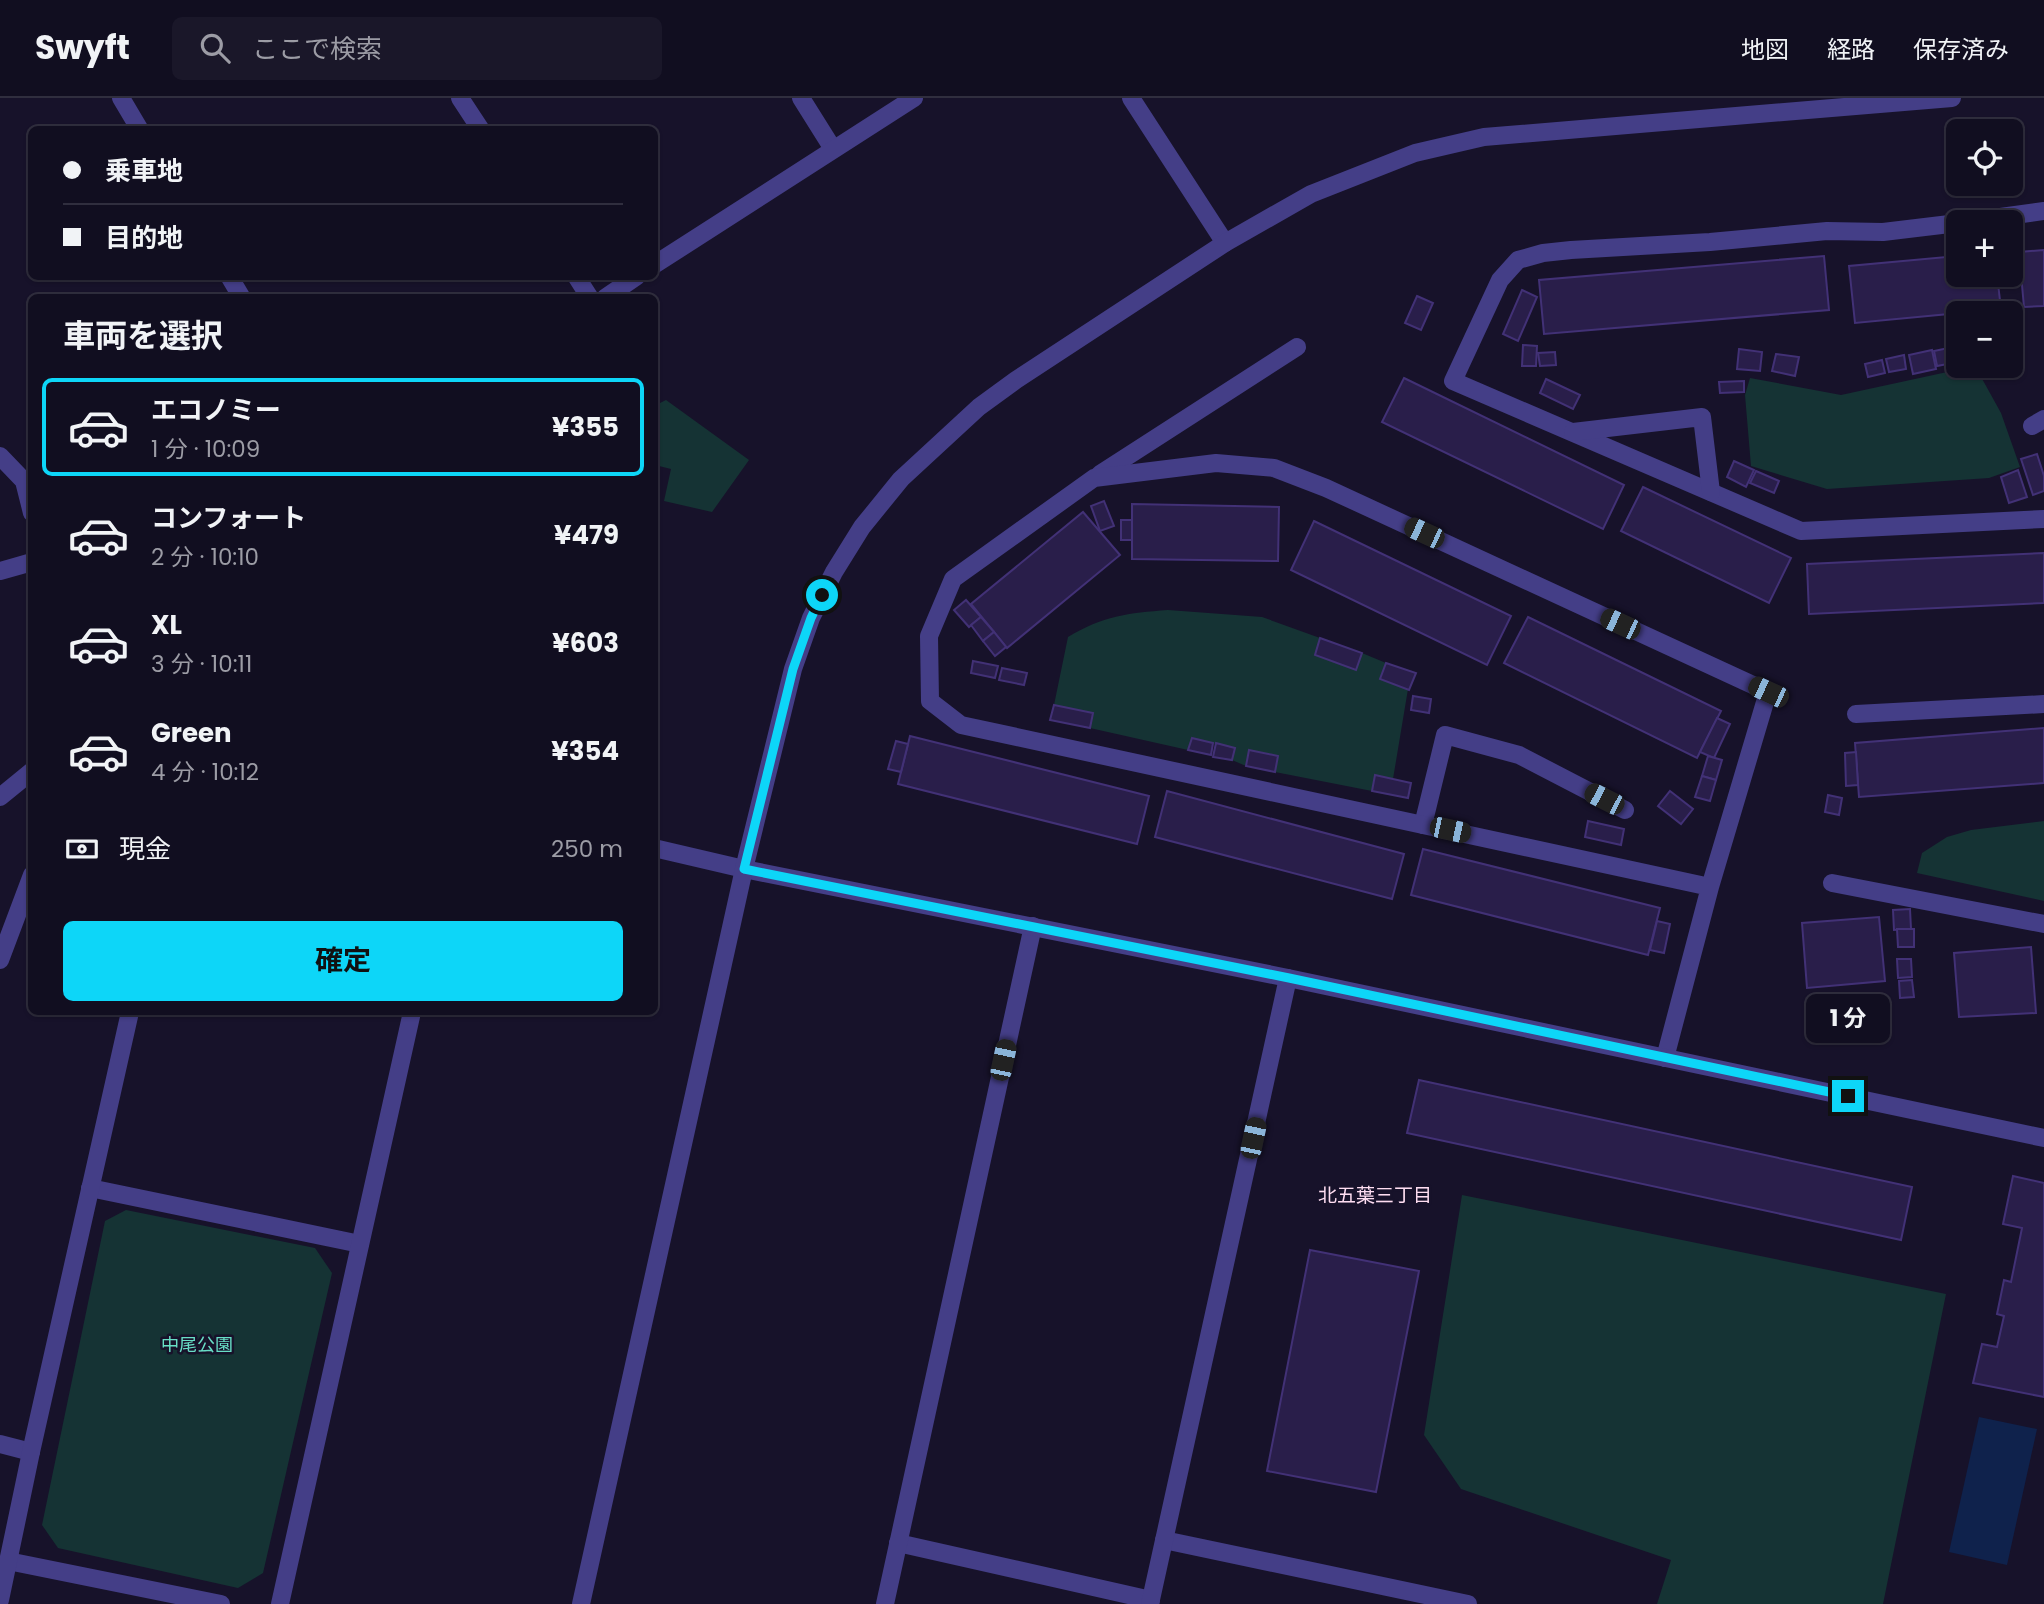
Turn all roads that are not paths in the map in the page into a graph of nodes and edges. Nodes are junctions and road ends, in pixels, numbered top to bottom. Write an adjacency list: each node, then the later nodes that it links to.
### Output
1 (121, 98): 8 (street)
2 (460, 98): 9 (street)
3 (800, 98): 10 (street)
4 (914, 98): 10 (street)
5 (1131, 98): 14 (street)
6 (1952, 98): 7 (street)
7 (1805, 104): 14 (street)
8 (138, 126)
9 (478, 126)
10 (833, 149): 15 (street)
11 (2044, 211): 12 (street)
12 (2023, 214)
13 (1946, 224): 19 (street)
14 (1225, 243): 34 (street)
15 (658, 262)
16 (631, 280): 17 (street)
17 (611, 294)
18 (1297, 347): 21 (street)
19 (1573, 432): 22 (street); 22 (street)
20 (0, 456): 23 (street)
21 (1094, 478): 32 (street); 37 (street)
22 (1711, 492): 24 (street)
23 (28, 497)
24 (2044, 519)
25 (28, 563): 26 (street)
26 (0, 571)
27 (2044, 704): 28 (street)
28 (1856, 714)
29 (28, 774): 30 (street)
30 (0, 797)
31 (1625, 810): 32 (street)
32 (1423, 825): 37 (street)
33 (658, 849): 34 (street)
34 (744, 869): 39 (street); 57 (street)
35 (1832, 883): 38 (street)
36 (28, 886): 40 (street)
37 (1710, 887): 44 (street)
38 (2044, 924)
39 (1033, 926): 41 (street); 51 (street)
40 (0, 960)
41 (1289, 978): 44 (street); 50 (street)
42 (129, 1015): 46 (street)
43 (411, 1015): 47 (street)
44 (1665, 1058): 45 (street)
45 (2044, 1138)
46 (90, 1188): 47 (street); 49 (street)
47 (360, 1244): 56 (street)
48 (0, 1444): 49 (street)
49 (31, 1452): 52 (street)
50 (1164, 1540): 54 (street); 59 (street)
51 (898, 1543): 54 (street); 58 (street)
52 (8, 1561): 53 (street); 55 (street)
53 (0, 1600)
54 (1150, 1602)
55 (221, 1604)
56 (280, 1604)
57 (581, 1604)
58 (885, 1604)
59 (1468, 1604)

